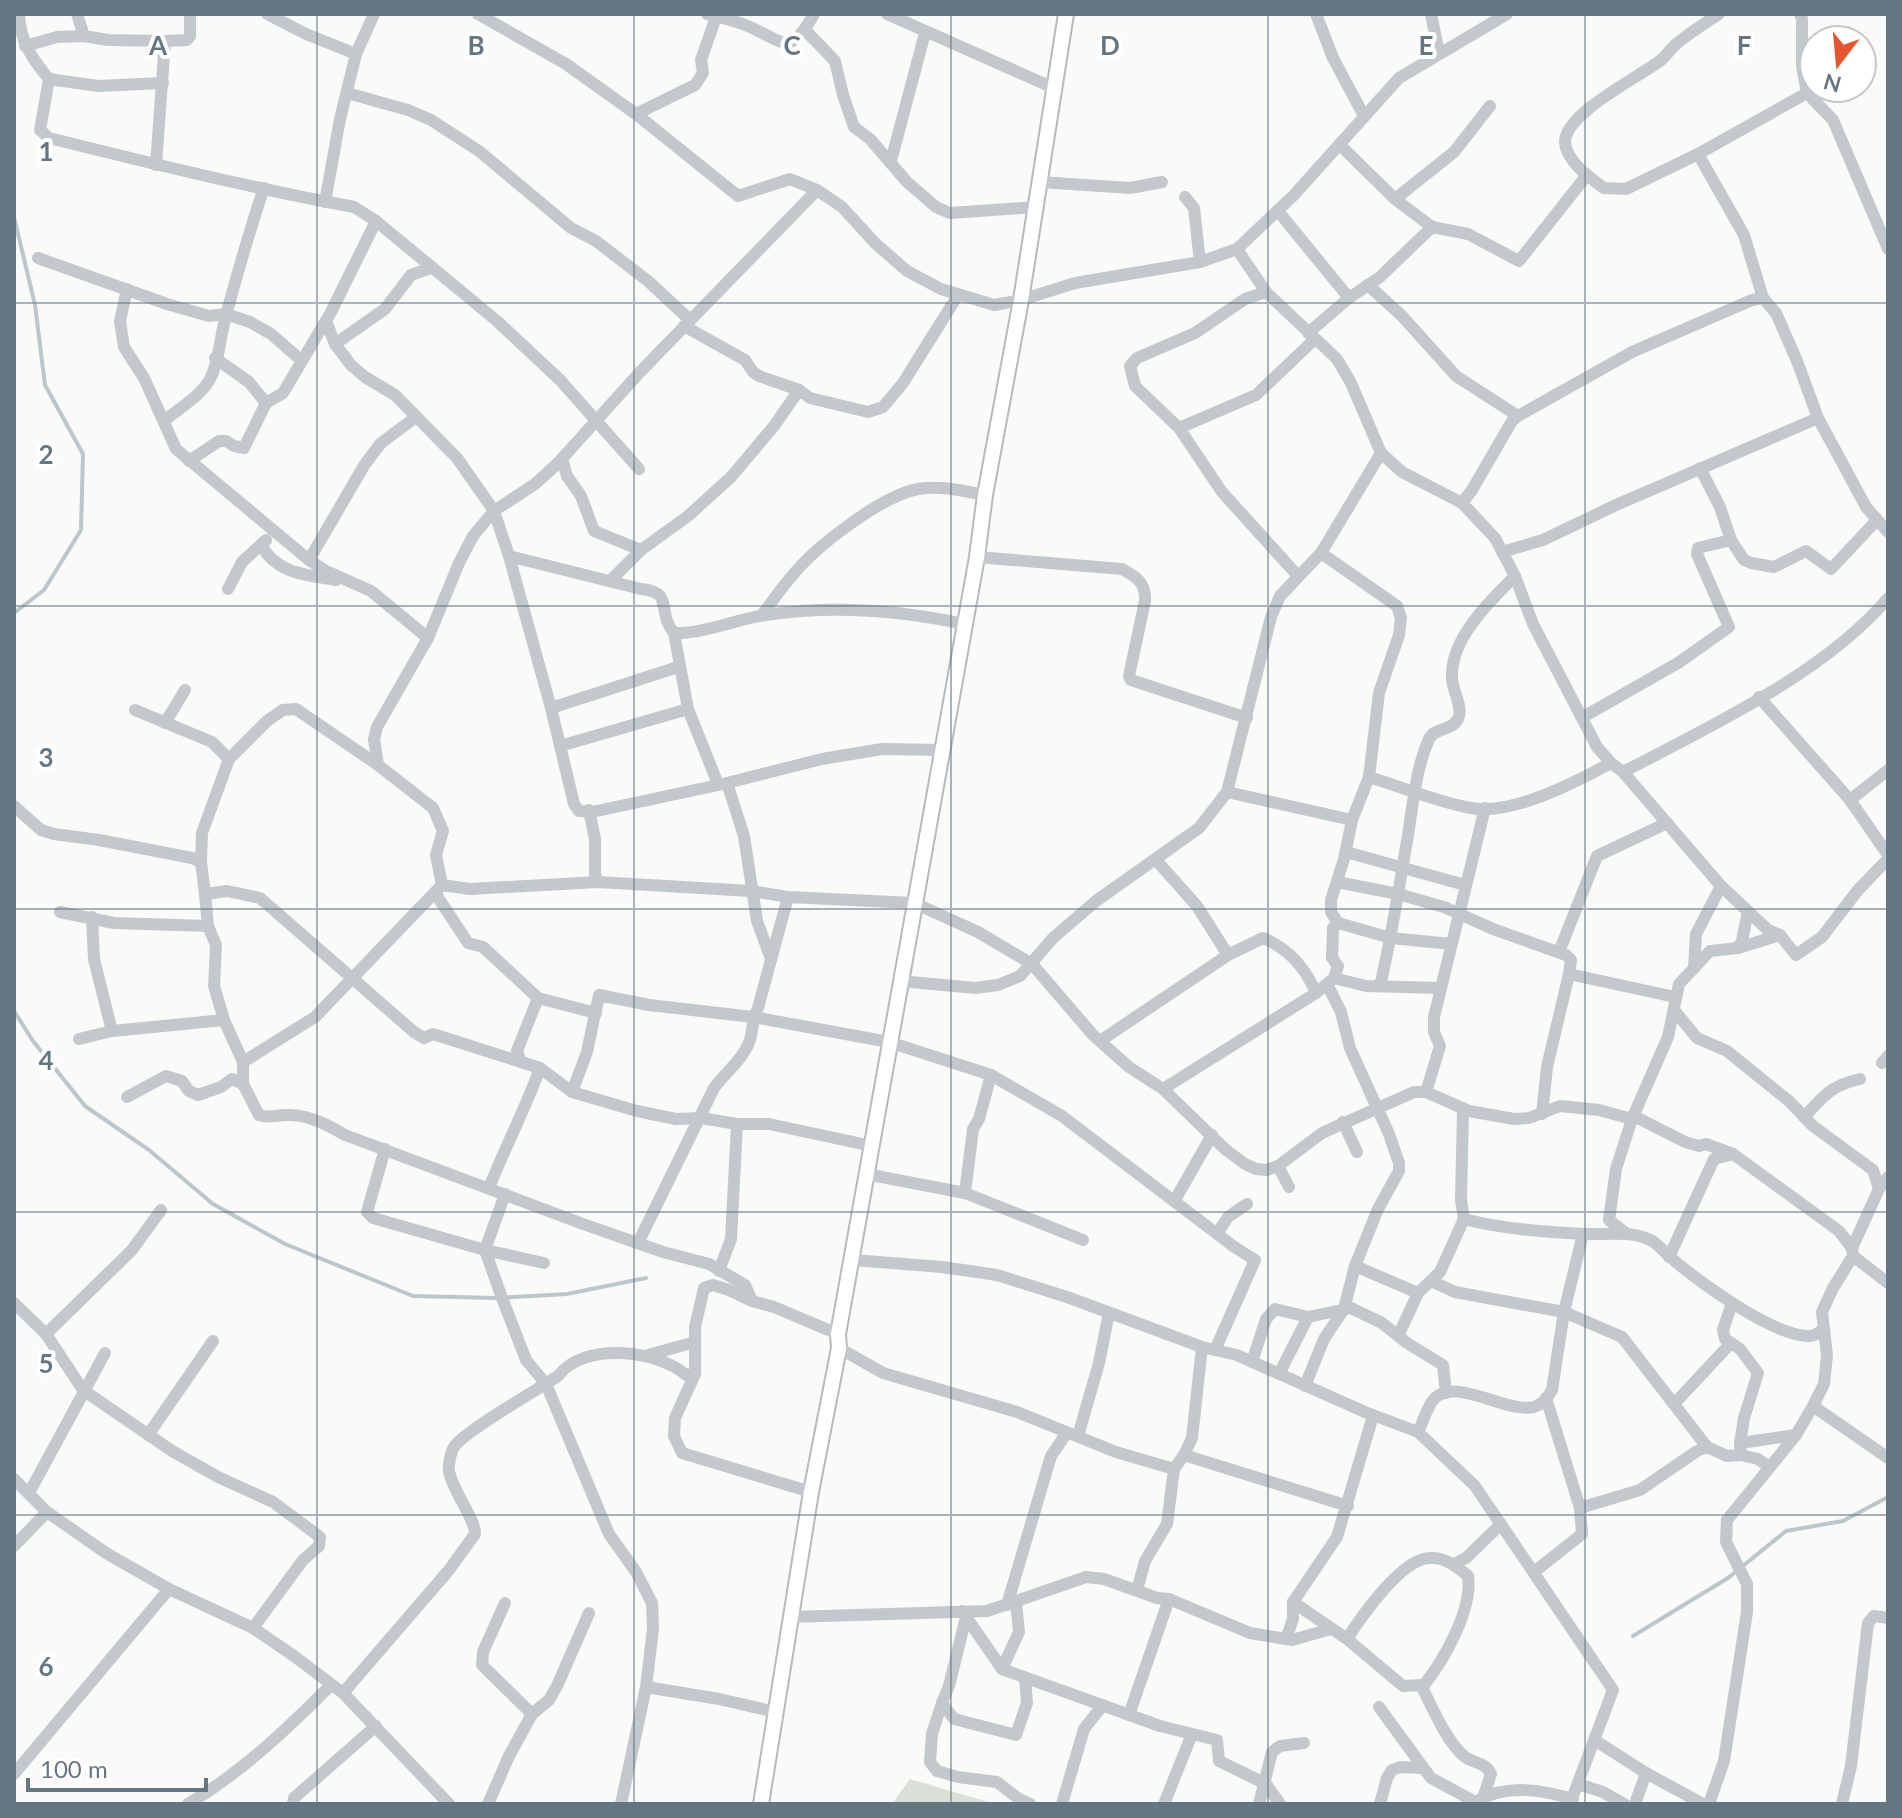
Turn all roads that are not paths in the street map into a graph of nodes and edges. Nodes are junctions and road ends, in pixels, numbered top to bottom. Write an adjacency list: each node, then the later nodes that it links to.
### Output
1 (19, 14): 19 (street)
2 (77, 14): 17 (street)
3 (190, 14): 18 (street)
4 (267, 14): 21 (street)
5 (374, 14): 21 (street)
6 (478, 14): 29 (street)
7 (814, 14): 15 (street)
8 (887, 14): 16 (street)
9 (1066, 14): 24 (main road)
10 (1316, 14): 30 (street)
11 (1431, 14): 20 (street)
12 (1507, 14): 20 (street)
13 (1719, 14): 35 (street)
14 (712, 15): 15 (street); 29 (street)
15 (805, 30): 33 (street)
16 (925, 33): 24 (street); 33 (street)
17 (84, 36): 18 (street); 19 (street)
18 (165, 41): 23 (street)
19 (25, 46): 22 (street)
20 (1439, 53): 30 (street)
21 (356, 54): 25 (street)
22 (49, 79): 23 (street); 34 (street)
23 (163, 83): 34 (street)
24 (1056, 89): 36 (main road)
25 (347, 93): 42 (street); 61 (street)
26 (1798, 98): 32 (street)
27 (1818, 104): 48 (street)
28 (1490, 106): 41 (street)
29 (636, 114): 39 (street)
30 (1364, 116): 31 (street)
31 (1340, 145): 41 (street); 44 (street)
32 (1698, 154): 35 (street); 57 (street)
33 (891, 161): 43 (street)
34 (156, 165): 38 (street)
35 (1587, 175): 46 (street)
36 (1040, 182): 37 (street); 43 (main road)
37 (1162, 182)
38 (264, 188): 42 (street); 59 (street)
39 (817, 190): 55 (street); 61 (street)
40 (1185, 197): 50 (street)
41 (1395, 199): 46 (street)
42 (325, 202): 45 (street)
43 (1036, 207): 58 (main road)
44 (1278, 211): 47 (street); 56 (street)
45 (376, 221): 51 (street); 60 (street)
46 (1432, 227): 52 (street)
47 (1237, 249): 50 (street); 54 (street)
48 (1888, 249)
49 (38, 258): 53 (street)
50 (1200, 262): 58 (street)
51 (431, 268): 63 (street); 71 (street)
52 (1368, 285): 56 (street); 68 (street)
53 (127, 289): 59 (street); 72 (street)
54 (1266, 292): 62 (street); 73 (street)
55 (958, 295): 58 (street); 66 (street)
56 (1349, 298): 62 (street)
57 (1763, 298): 68 (street); 70 (street)
58 (1021, 300): 79 (main road)
59 (226, 314): 64 (street); 65 (street)
60 (326, 321): 63 (street); 65 (street)
61 (687, 323): 66 (street); 71 (street)
62 (1312, 336): 73 (street); 74 (street)
63 (335, 344): 69 (street)
64 (215, 358): 67 (street); 72 (street)
65 (301, 360): 67 (street)
66 (799, 390): 87 (street)
67 (266, 403): 76 (street)
68 (1518, 416): 80 (street)
69 (416, 417): 81 (street); 92 (street)
70 (1818, 418): 77 (street); 82 (street)
71 (597, 419): 75 (street); 78 (street)
72 (164, 421): 76 (street)
73 (1179, 428): 93 (street)
74 (1381, 453): 80 (street); 89 (street)
75 (562, 459): 81 (street); 87 (street)
76 (189, 461): 83 (street)
77 (1700, 468): 85 (street); 88 (street)
78 (639, 469)
79 (985, 495): 91 (main road); 98 (street)
80 (1462, 503): 88 (street)
81 (494, 511): 90 (street); 104 (street)
82 (1877, 520): 84 (street); 85 (street)
83 (273, 532): 86 (street); 92 (street)
84 (1888, 532)
85 (1731, 540): 111 (street)
86 (261, 545): 96 (street); 97 (street)
87 (641, 550): 95 (street)
88 (1502, 552): 94 (street)
89 (1321, 553): 93 (street); 121 (street)
90 (509, 556): 95 (street); 108 (street)
91 (977, 557): 102 (main road); 112 (street)
92 (309, 560): 96 (street)
93 (1298, 576): 112 (street)
94 (1515, 576): 111 (street); 123 (street)
95 (610, 581): 103 (street)
96 (351, 583): 104 (street)
97 (228, 589)
98 (776, 596): 100 (street); 101 (street)
99 (1888, 598): 107 (street)
100 (791, 611): 101 (street); 102 (street)
101 (762, 615): 103 (street)
102 (964, 624): 115 (main road)
103 (674, 633): 105 (street)
104 (428, 638): 118 (street)
105 (678, 667): 108 (street); 109 (street)
106 (185, 690): 113 (street)
107 (1759, 697): 120 (street); 125 (street)
108 (551, 708): 114 (street)
109 (688, 709): 114 (street); 122 (street)
110 (135, 710): 113 (street)
111 (1583, 717): 117 (street)
112 (1247, 718): 124 (street)
113 (165, 723): 116 (street)
114 (560, 746): 128 (street)
115 (943, 750): 122 (street); 145 (main road)
116 (229, 759): 118 (street); 134 (street)
117 (1611, 763): 120 (street); 127 (street)
118 (378, 765): 140 (street)
119 (1888, 770): 125 (street)
120 (1623, 772): 130 (street)
121 (1369, 777): 123 (street); 129 (street)
122 (722, 783): 128 (street); 141 (street)
123 (1415, 791): 127 (street); 135 (street)
124 (1227, 792): 129 (street); 133 (street)
125 (1850, 800): 132 (street)
126 (14, 806): 134 (street)
127 (1485, 808): 138 (street)
128 (589, 810): 136 (street)
129 (1352, 820): 131 (street)
130 (1667, 823): 139 (street); 156 (street)
131 (1346, 852): 135 (street); 137 (street)
132 (1888, 857): 152 (street)
133 (1156, 860): 157 (street); 159 (street)
134 (201, 862): 142 (street)
135 (1402, 867): 138 (street); 143 (street)
136 (598, 882): 140 (street); 141 (street)
137 (1337, 882): 143 (street); 150 (street)
138 (1465, 885): 148 (street)
139 (1721, 886): 146 (street); 160 (street)
140 (438, 889): 162 (street); 168 (street)
141 (751, 891): 144 (street); 158 (street)
142 (205, 894): 151 (street); 162 (street)
143 (1398, 894): 148 (street); 153 (street)
144 (788, 897): 145 (street); 158 (street)
145 (914, 903): 159 (street); 163 (main road)
146 (1748, 911): 152 (street); 155 (street)
147 (60, 912): 149 (street)
148 (1458, 912): 154 (street); 156 (street)
149 (92, 917): 151 (street); 173 (street)
150 (1338, 923): 153 (street); 164 (street)
151 (208, 926): 172 (street)
152 (1780, 935): 155 (street)
153 (1391, 938): 154 (street); 165 (street)
154 (1451, 944): 166 (street)
155 (1738, 948): 160 (street)
156 (1559, 952): 161 (street)
157 (1228, 955): 167 (street); 175 (street)
158 (771, 959): 171 (street)
159 (1032, 964): 163 (street); 175 (street)
160 (1694, 968): 169 (street)
161 (1569, 974): 169 (street); 188 (street)
162 (350, 980): 177 (street); 178 (street)
163 (900, 981): 176 (main road)
164 (1330, 981): 165 (street); 167 (street); 186 (street)
165 (1380, 986): 166 (street)
166 (1441, 988): 184 (street)
167 (1316, 993): 182 (street)
168 (538, 998): 170 (street); 178 (street)
169 (1674, 1004): 189 (street); 191 (street)
170 (596, 1013): 171 (street); 183 (street)
171 (753, 1017): 176 (street); 190 (street)
172 (224, 1020): 173 (street); 177 (street)
173 (112, 1031): 174 (street)
174 (79, 1039)
175 (1100, 1041): 182 (street)
176 (889, 1042): 179 (street); 195 (main road)
177 (243, 1062): 181 (street)
178 (540, 1068): 183 (street); 205 (street)
179 (991, 1075): 207 (street); 209 (street)
180 (1860, 1079): 189 (street)
181 (243, 1084): 185 (street); 196 (street)
182 (1163, 1089): 194 (street)
183 (572, 1092): 190 (street)
184 (1426, 1092): 186 (street); 187 (street)
185 (127, 1097)
186 (1377, 1108): 192 (street); 223 (street)
187 (1463, 1108): 188 (street); 212 (street)
188 (1542, 1114): 191 (street)
189 (1804, 1117): 200 (street)
190 (701, 1118): 193 (street); 217 (street)
191 (1633, 1118): 198 (street); 215 (street)
192 (1343, 1122): 197 (street); 199 (street)
193 (737, 1124): 195 (street); 224 (street)
194 (1212, 1135): 199 (street); 209 (street)
195 (872, 1146): 202 (main road)
196 (385, 1149): 205 (street); 218 (street)
197 (1357, 1152)
198 (1733, 1154): 219 (street); 220 (street)
199 (1278, 1166): 204 (street)
200 (1873, 1170): 201 (street); 206 (street)
201 (1888, 1170)
202 (866, 1174): 207 (street); 221 (main road)
203 (1888, 1177): 206 (street)
204 (1289, 1187)
205 (489, 1188): 208 (street)
206 (1879, 1189): 219 (street)
207 (965, 1193): 216 (street)
208 (505, 1194): 217 (street); 218 (street)
209 (1175, 1200): 213 (street)
210 (1247, 1204): 213 (street)
211 (161, 1210): 236 (street)
212 (1464, 1219): 214 (street); 225 (street)
213 (1218, 1232): 242 (street)
214 (1583, 1234): 215 (street); 232 (street)
215 (1627, 1234): 220 (street)
216 (1083, 1240)
217 (638, 1243): 224 (street)
218 (485, 1250): 222 (street); 248 (street)
219 (1852, 1252): 226 (street); 235 (street)
220 (1669, 1257): 230 (street)
221 (853, 1260): 233 (street); 239 (main road)
222 (544, 1263)
223 (1355, 1266): 227 (street); 231 (street)
224 (719, 1271): 228 (street)
225 (1431, 1281): 227 (street); 232 (street)
226 (1888, 1283)
227 (1418, 1293): 237 (street)
228 (752, 1301): 239 (street); 240 (street)
229 (14, 1303): 236 (street)
230 (1732, 1303): 235 (street); 241 (street)
231 (1344, 1309): 234 (street); 237 (street); 249 (street)
232 (1564, 1312): 252 (street); 253 (street)
233 (1109, 1313): 242 (street); 258 (street)
234 (1308, 1317): 245 (street); 247 (street)
235 (1823, 1329): 254 (street)
236 (46, 1334): 250 (street)
237 (1399, 1334): 251 (street)
238 (213, 1341): 257 (street)
239 (838, 1341): 258 (street); 267 (main road)
240 (695, 1342): 244 (street); 246 (street)
241 (1731, 1343): 253 (street); 261 (street)
242 (1208, 1348): 245 (street); 262 (street)
243 (105, 1353): 250 (street)
244 (641, 1357): 246 (street); 248 (street)
245 (1252, 1362): 247 (street)
246 (695, 1374): 267 (street)
247 (1279, 1374): 249 (street)
248 (546, 1384): 294 (street); 295 (street)
249 (1305, 1386): 255 (street)
250 (83, 1390): 257 (street); 268 (street)
251 (1446, 1393): 252 (street); 256 (street)
252 (1546, 1398): 270 (street)
253 (1674, 1404): 260 (street)
254 (1813, 1406): 259 (street); 263 (street)
255 (1373, 1416): 256 (street); 269 (street)
256 (1418, 1432): 272 (street)
257 (148, 1435): 286 (street)
258 (1072, 1435): 265 (street); 281 (street)
259 (1796, 1435): 261 (street); 264 (street)
260 (1707, 1447): 261 (street); 270 (street)
261 (1740, 1449): 264 (street)
262 (1184, 1455): 265 (street); 269 (street)
263 (1888, 1458)
264 (1769, 1467): 328 (street)
265 (1174, 1469): 277 (street)
266 (14, 1479): 268 (street)
267 (811, 1492): 284 (main road)
268 (29, 1493): 271 (street)
269 (1348, 1506): 279 (street)
270 (1580, 1508): 275 (street)
271 (47, 1512): 273 (street); 276 (street)
272 (1501, 1524): 274 (street); 275 (street)
273 (14, 1546)
274 (1454, 1564): 289 (street); 293 (street)
275 (1534, 1572): 304 (street)
276 (169, 1589): 286 (street); 308 (street)
277 (1137, 1590): 278 (street); 281 (street)
278 (1169, 1599): 288 (street); 301 (street)
279 (1293, 1602): 287 (street); 288 (street)
280 (505, 1603): 300 (street)
281 (1011, 1604): 283 (street); 290 (street)
282 (589, 1613): 300 (street)
283 (964, 1614): 284 (street); 290 (street); 296 (street)
284 (790, 1617): 299 (main road)
285 (1888, 1618): 329 (street)
286 (253, 1628): 292 (street)
287 (1331, 1629): 288 (street); 289 (street)
288 (1286, 1639)
289 (1347, 1639): 293 (street)
290 (1002, 1669): 291 (street)
291 (1025, 1678): 296 (street); 297 (street)
292 (331, 1685): 295 (street); 313 (street)
293 (1421, 1685): 311 (street)
294 (646, 1687): 299 (street); 317 (street)
295 (343, 1693): 302 (street)
296 (942, 1703): 319 (street)
297 (1103, 1705): 301 (street); 320 (street)
298 (1379, 1707): 306 (street)
299 (776, 1712): 318 (main road)
300 (532, 1714): 316 (street)
301 (1129, 1715): 303 (street)
302 (376, 1726): 314 (street); 315 (street)
303 (1192, 1734): 309 (street); 321 (street)
304 (1596, 1741): 307 (street); 310 (street)
305 (1304, 1743): 309 (street)
306 (1421, 1768): 311 (street); 324 (street)
307 (1646, 1773): 326 (street); 327 (street)
308 (14, 1774)
309 (1266, 1784): 322 (street); 323 (street)
310 (1578, 1784): 312 (street); 325 (street)
311 (1479, 1801): 312 (street)
312 (1572, 1802)
313 (188, 1804)
314 (293, 1804)
315 (449, 1804)
316 (488, 1804)
317 (621, 1804)
318 (761, 1804)
319 (1030, 1804)
320 (1062, 1804)
321 (1164, 1804)
322 (1259, 1804)
323 (1280, 1804)
324 (1380, 1804)
325 (1624, 1804)
326 (1635, 1804)
327 (1703, 1804)
328 (1709, 1804)
329 (1842, 1804)

